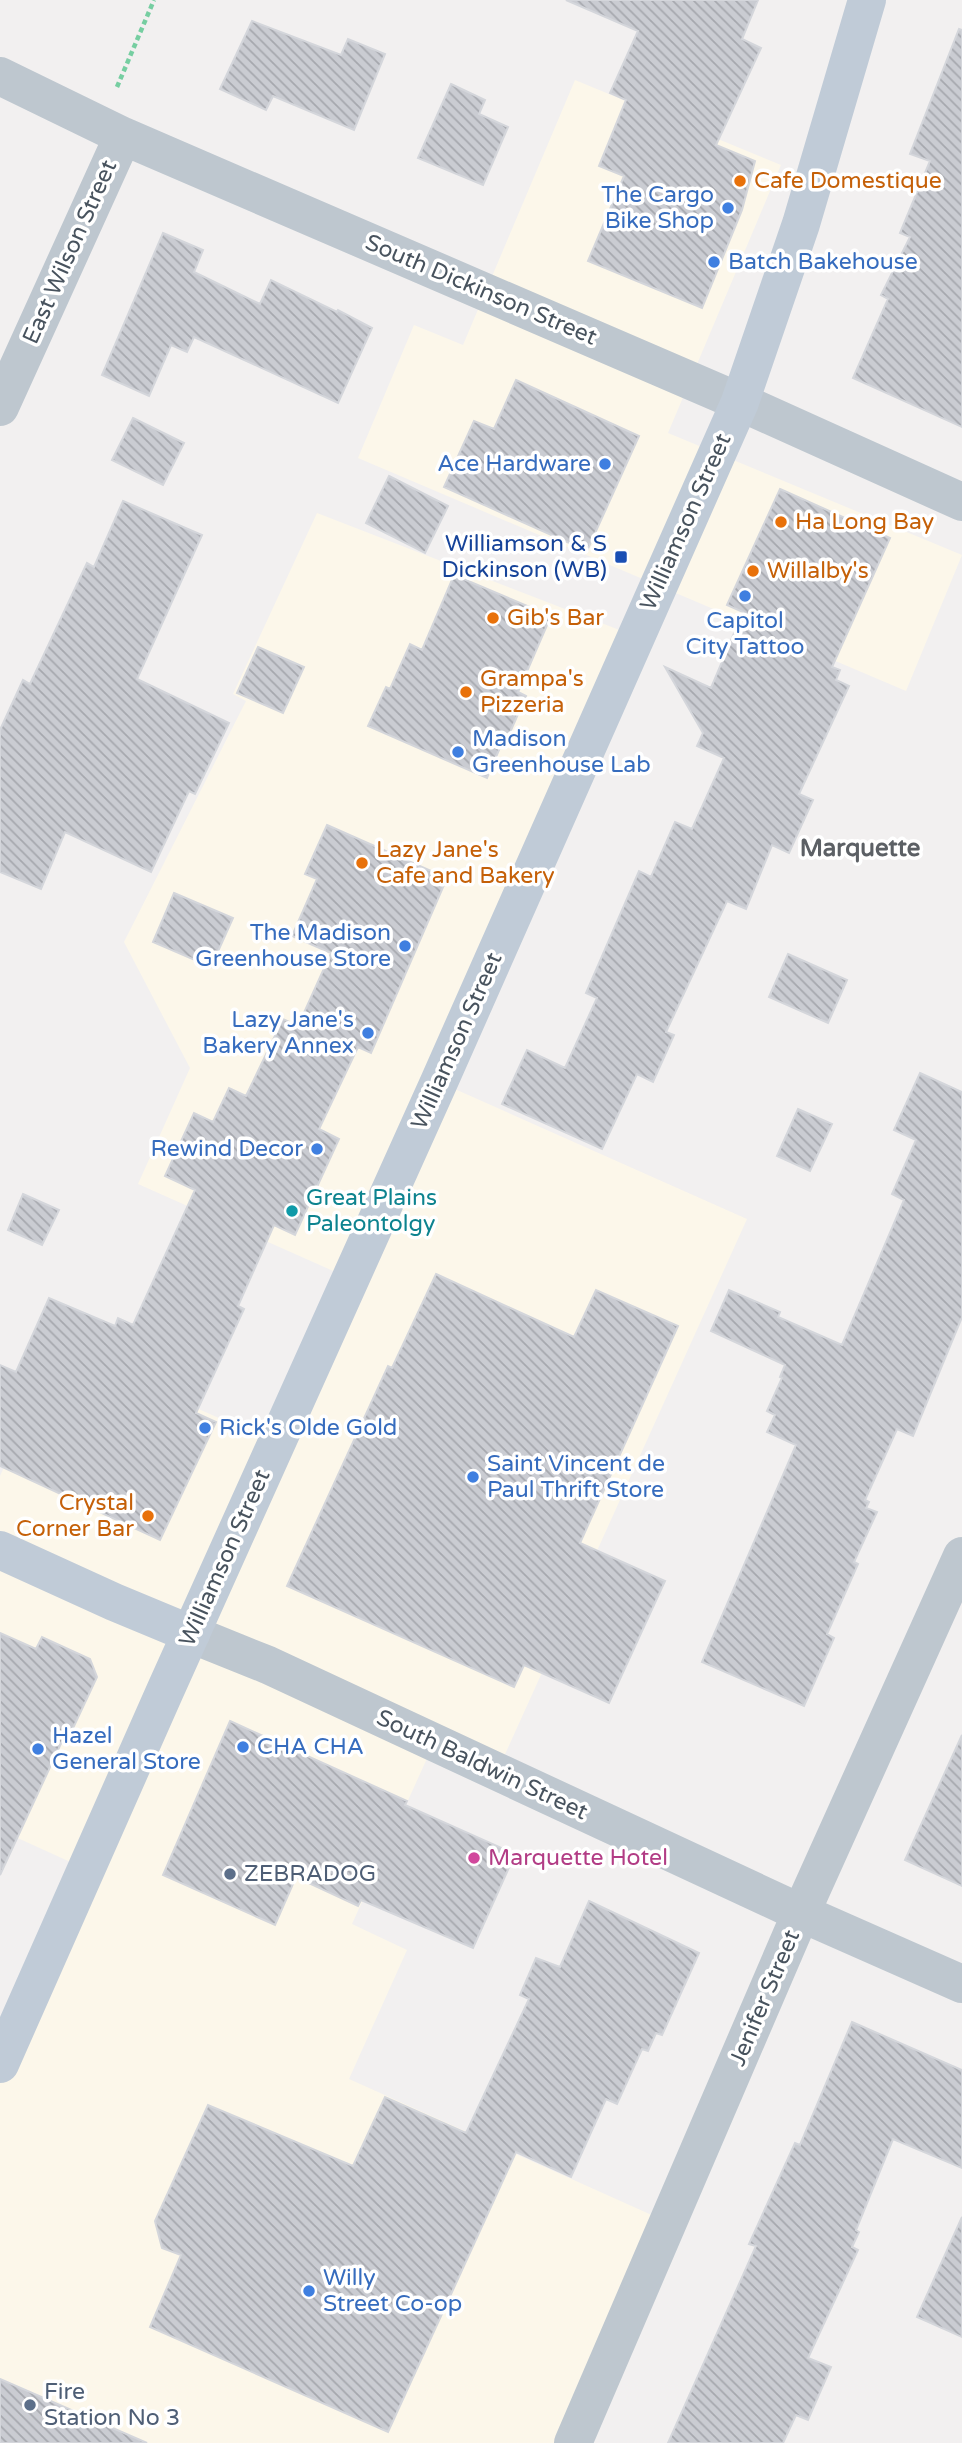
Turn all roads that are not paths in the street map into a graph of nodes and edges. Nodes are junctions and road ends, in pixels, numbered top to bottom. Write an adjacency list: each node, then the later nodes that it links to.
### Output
1 (867, 0): 4 (street, Williamson Street)
2 (0, 76): 3 (street, South Dickinson Street)
3 (123, 135): 4 (street, South Dickinson Street); 5 (street, East Wilson Street)
4 (740, 402): 6 (street, South Dickinson Street); 9 (street, Williamson Street)
5 (0, 407)
6 (962, 502)
7 (0, 1550): 9 (street, South Baldwin Street)
8 (962, 1556): 10 (street, Jenifer Street)
9 (191, 1634): 10 (street, South Baldwin Street); 12 (street, Williamson Street)
10 (801, 1913): 11 (street, South Baldwin Street); 13 (street, Jenifer Street)
11 (962, 1984)
12 (0, 2064)
13 (573, 2443)

